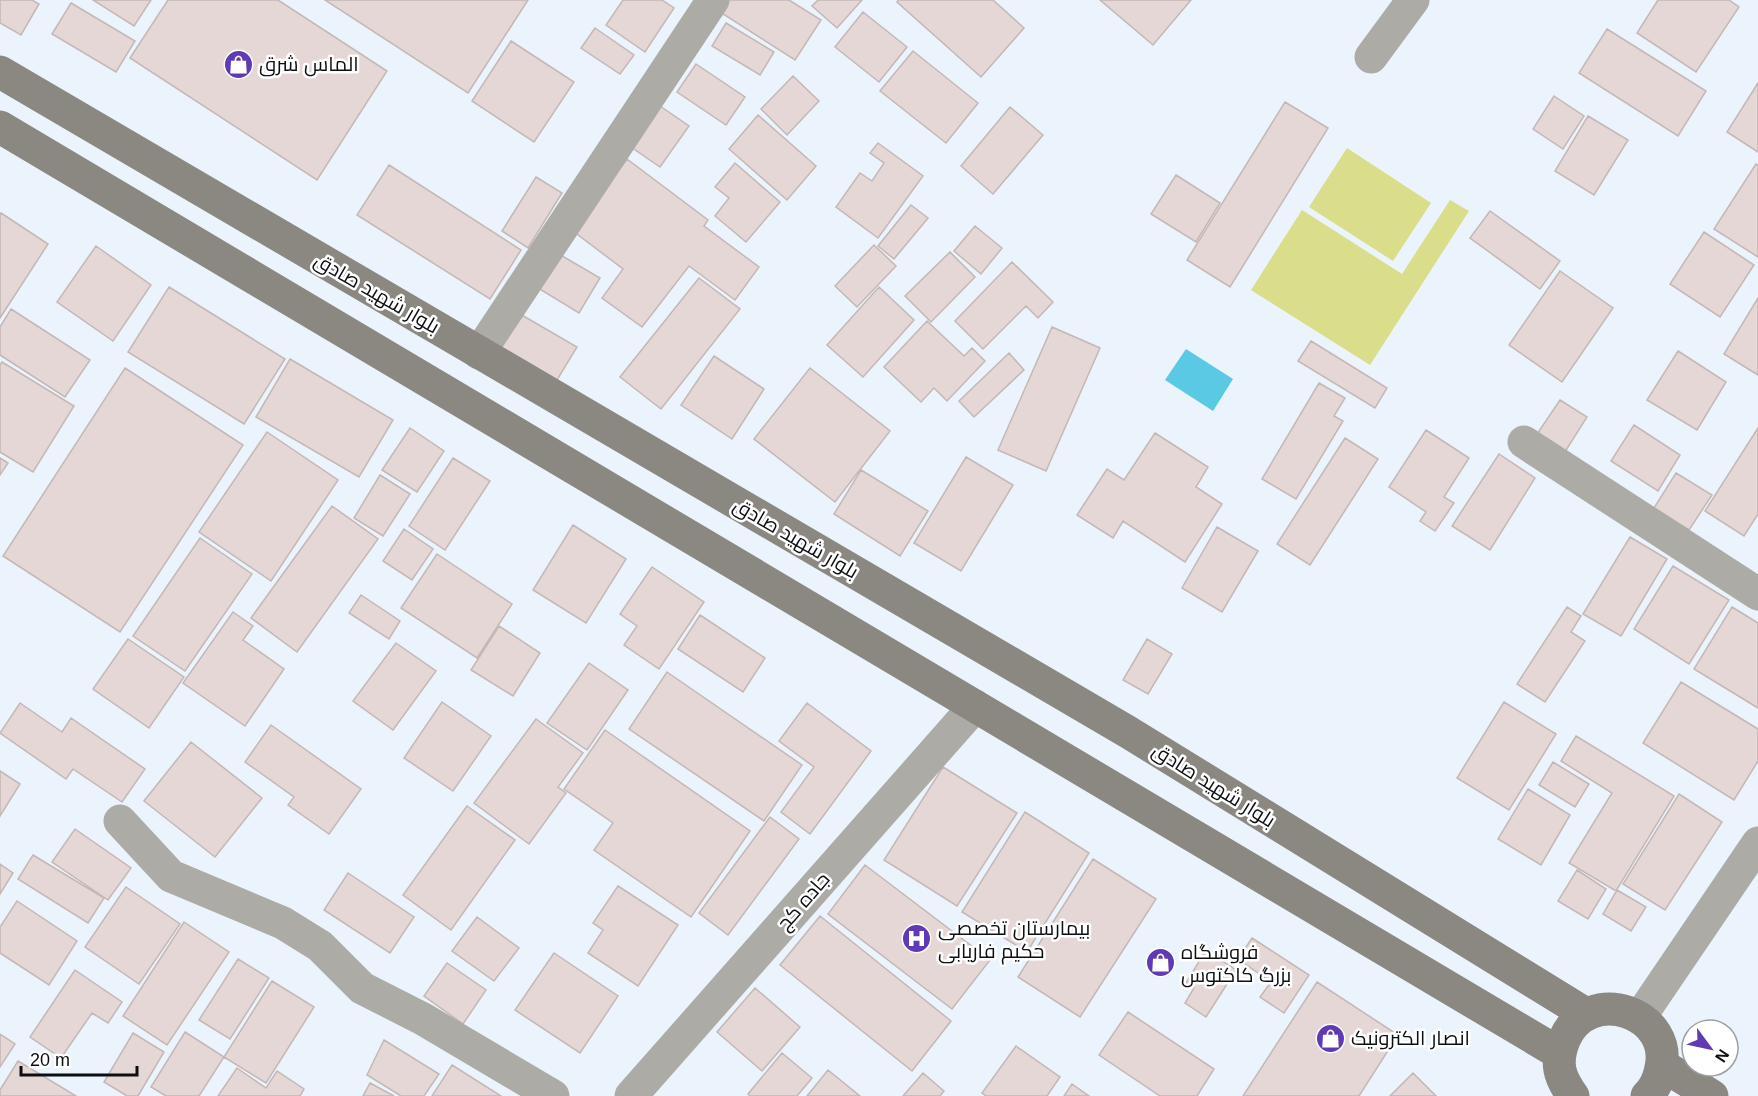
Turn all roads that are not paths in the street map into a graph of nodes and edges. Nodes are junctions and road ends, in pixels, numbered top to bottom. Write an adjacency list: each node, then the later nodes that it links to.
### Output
1 (712, 0): 6 (street)
2 (1413, 0): 3 (street)
3 (1371, 57)
4 (0, 72): 6 (main road, بلوار شهید صادق)
5 (0, 127): 9 (main road)
6 (479, 353): 12 (main road, بلوار شهید صادق)
7 (1524, 442): 8 (street)
8 (1758, 594)
9 (975, 706): 14 (main road); 17 (street, جاده کج)
10 (120, 821): 16 (street)
11 (1758, 843): 13 (street)
12 (1586, 1014): 13 (main road); 14 (main road)
13 (1640, 1017): 15 (main road)
14 (1559, 1053): 18 (main road)
15 (1662, 1065): 19 (main road); 20 (main road)
16 (553, 1096)
17 (631, 1096)
18 (1573, 1096)
19 (1647, 1096)
20 (1712, 1096)

